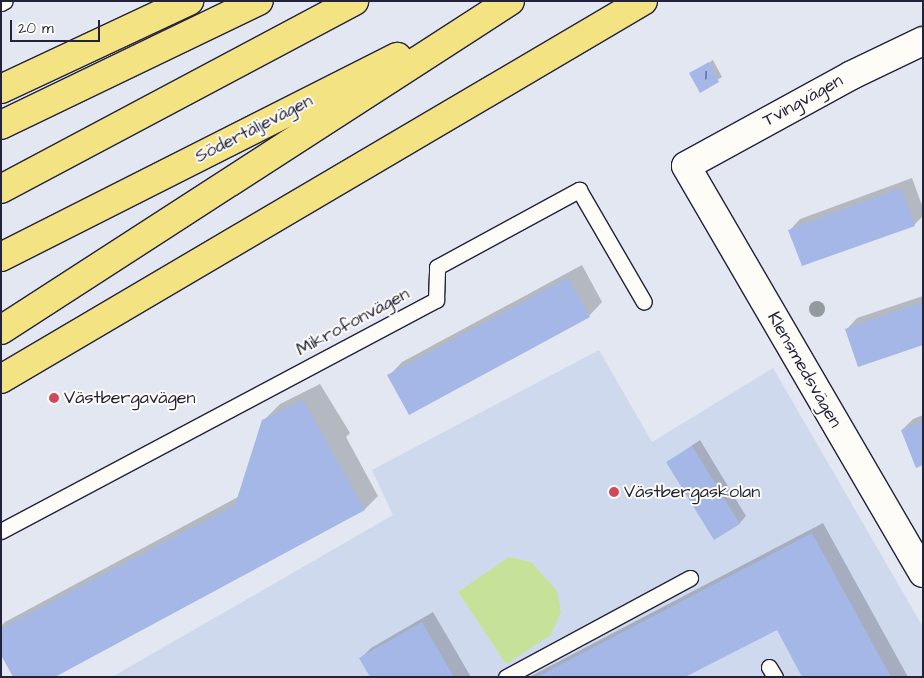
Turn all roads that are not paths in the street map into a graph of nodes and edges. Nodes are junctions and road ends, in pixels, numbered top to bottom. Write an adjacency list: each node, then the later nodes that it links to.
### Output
1 (6, 1): 7 (lane)
2 (189, 1): 9 (highway)
3 (259, 1): 10 (highway)
4 (354, 1): 12 (highway)
5 (509, 1): 13 (highway, Södertäljevägen); 15 (highway)
6 (643, 1): 16 (highway)
7 (1, 3)
8 (923, 41): 11 (street, Tvingvägen)
9 (1, 89)
10 (1, 125)
11 (686, 166): 18 (street, Klensmedsvägen)
12 (1, 189)
13 (1, 257)
14 (644, 302): 17 (lane, Mikrofonvägen)
15 (1, 330)
16 (1, 379)
17 (1, 531)
18 (923, 573)
19 (690, 578): 20 (lane)
20 (506, 677)

